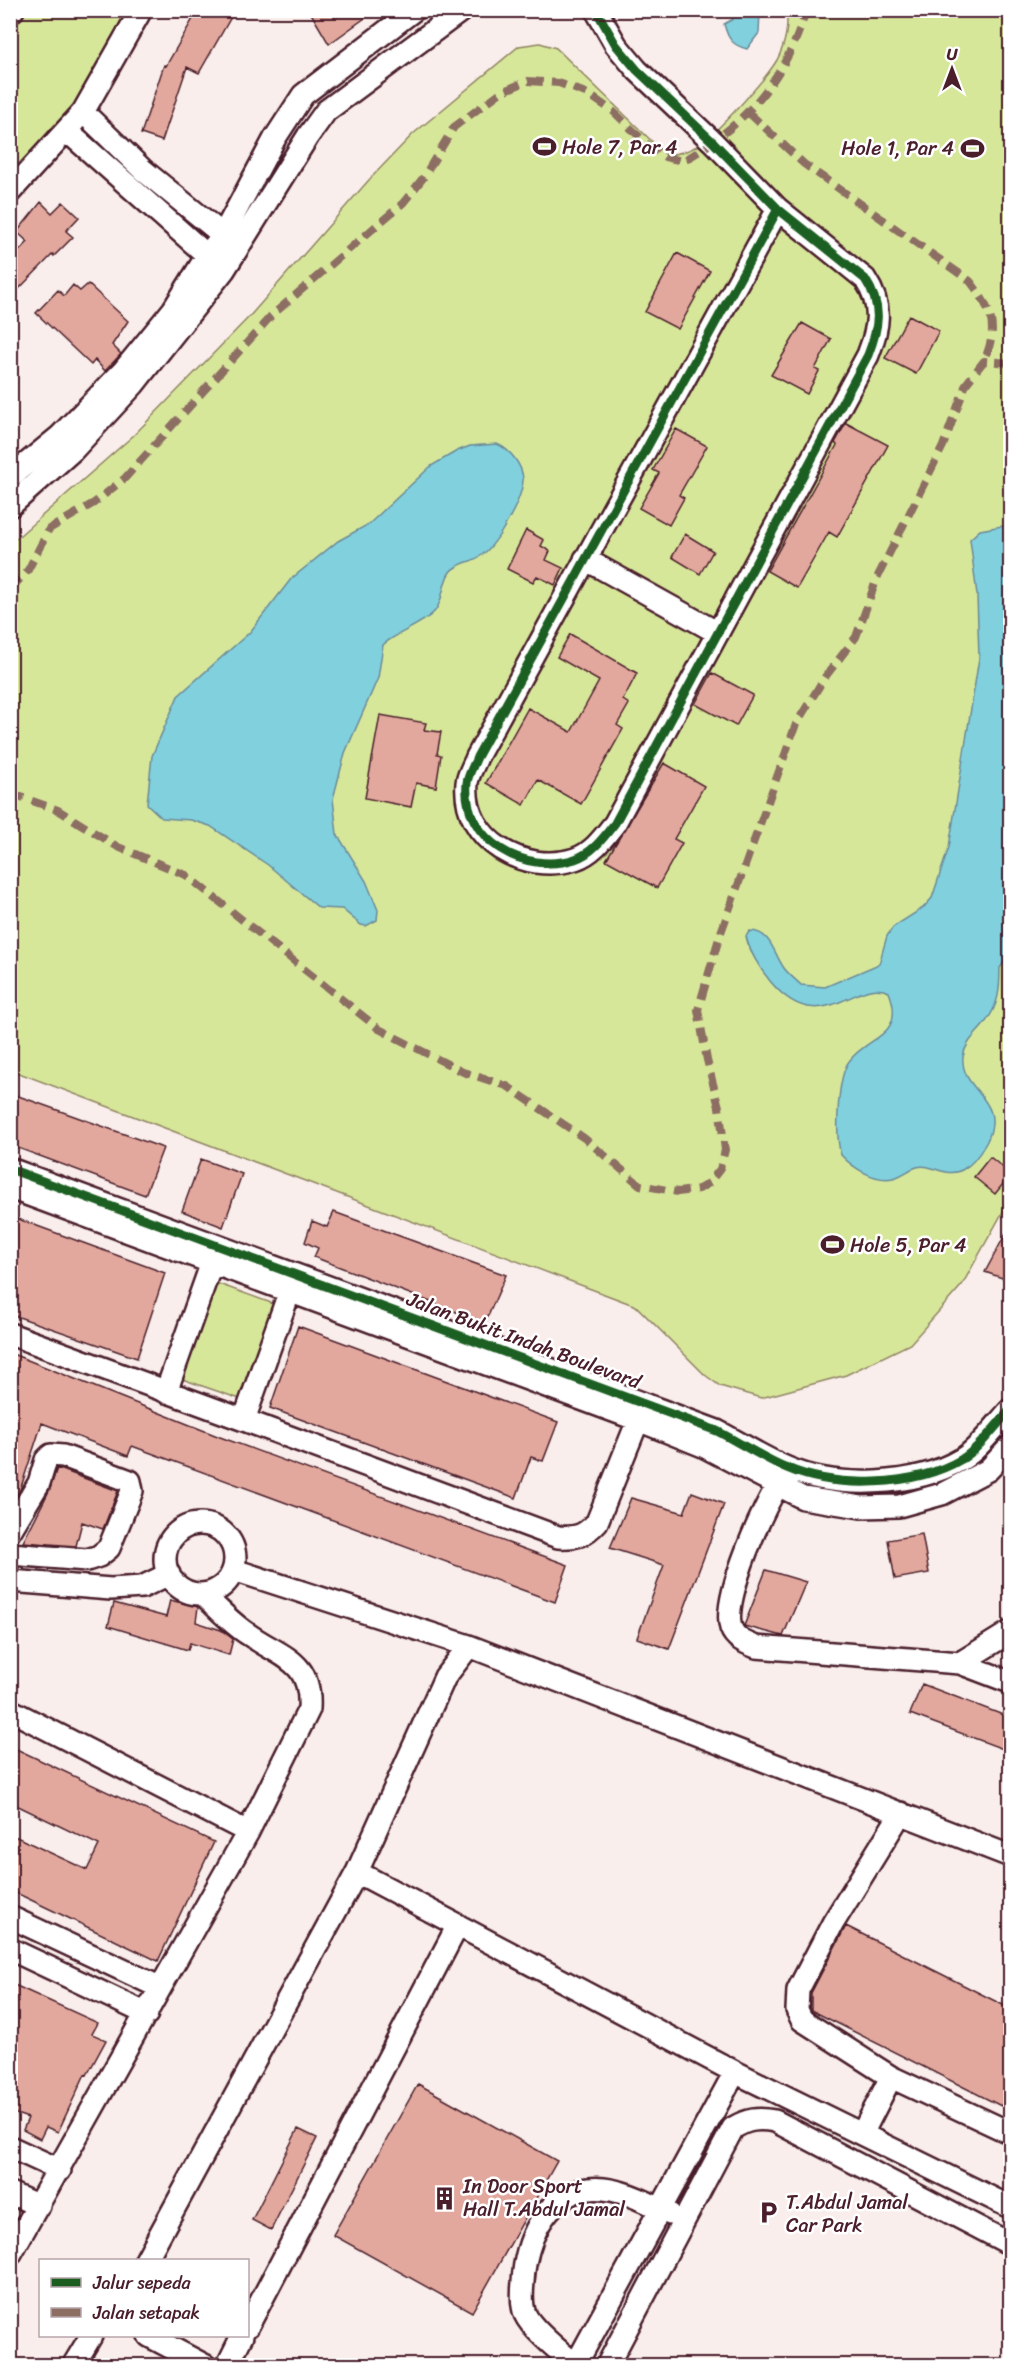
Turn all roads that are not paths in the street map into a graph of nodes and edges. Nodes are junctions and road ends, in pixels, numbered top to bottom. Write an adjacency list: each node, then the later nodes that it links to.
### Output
1 (141, 10): 5 (street)
2 (414, 10): 9 (street)
3 (462, 10): 9 (street)
4 (596, 10): 8 (street)
5 (83, 112): 6 (street); 9 (street)
6 (68, 132): 7 (street); 10 (street)
7 (10, 192)
8 (778, 209): 14 (street); 15 (street)
9 (230, 242): 10 (street); 11 (street)
10 (207, 254): 11 (street); 12 (street)
11 (224, 270): 13 (street)
12 (10, 477)
13 (10, 506)
14 (585, 559): 15 (street); 15 (street)
15 (718, 633)
16 (10, 1169): 18 (street)
17 (10, 1188): 18 (street)
18 (215, 1254): 19 (street); 21 (street)
19 (293, 1283): 23 (street); 24 (street)
20 (10, 1334): 21 (street)
21 (166, 1392): 24 (street)
22 (1011, 1410): 26 (street, Jalan Bukit Indah Boulevard)
23 (642, 1412): 24 (street); 26 (street, Jalan Bukit Indah Boulevard); 27 (street)
24 (244, 1420)
25 (1011, 1447): 27 (street)
26 (788, 1469): 27 (street)
27 (776, 1486): 36 (street)
28 (10, 1531): 29 (street)
29 (10, 1554)
30 (234, 1570): 31 (street); 33 (street); 35 (street)
31 (169, 1575): 32 (street); 33 (street)
32 (10, 1581)
33 (203, 1594): 40 (street)
34 (1011, 1632): 36 (street)
35 (470, 1646): 39 (street); 42 (street)
36 (960, 1663): 37 (street)
37 (1011, 1682)
38 (10, 1710): 40 (street)
39 (901, 1813): 41 (street); 49 (street)
40 (248, 1832): 46 (street)
41 (1011, 1856)
42 (357, 1872): 44 (street); 65 (street)
43 (10, 1917): 46 (street)
44 (458, 1925): 48 (street); 66 (street)
45 (10, 1949): 47 (street)
46 (159, 1988): 47 (street)
47 (147, 2014): 56 (street)
48 (735, 2072): 50 (street); 61 (street)
49 (891, 2077): 52 (street); 53 (street)
50 (771, 2090): 51 (street); 53 (street)
51 (758, 2118): 57 (street); 62 (street)
52 (1004, 2130)
53 (862, 2134): 55 (street)
54 (10, 2147): 56 (street)
55 (904, 2155): 57 (street); 60 (street)
56 (60, 2170): 59 (street)
57 (890, 2182): 63 (street)
58 (10, 2193): 59 (street)
59 (39, 2206): 64 (street)
60 (1011, 2207)
61 (660, 2209): 62 (street); 70 (street); 70 (street)
62 (684, 2221): 74 (street)
63 (1011, 2244)
64 (10, 2255)
65 (147, 2259)
66 (249, 2324)
67 (90, 2337): 71 (street)
68 (151, 2337): 72 (street)
69 (242, 2337): 73 (street)
70 (576, 2365)
71 (74, 2366)
72 (206, 2366)
73 (227, 2366)
74 (607, 2366)

